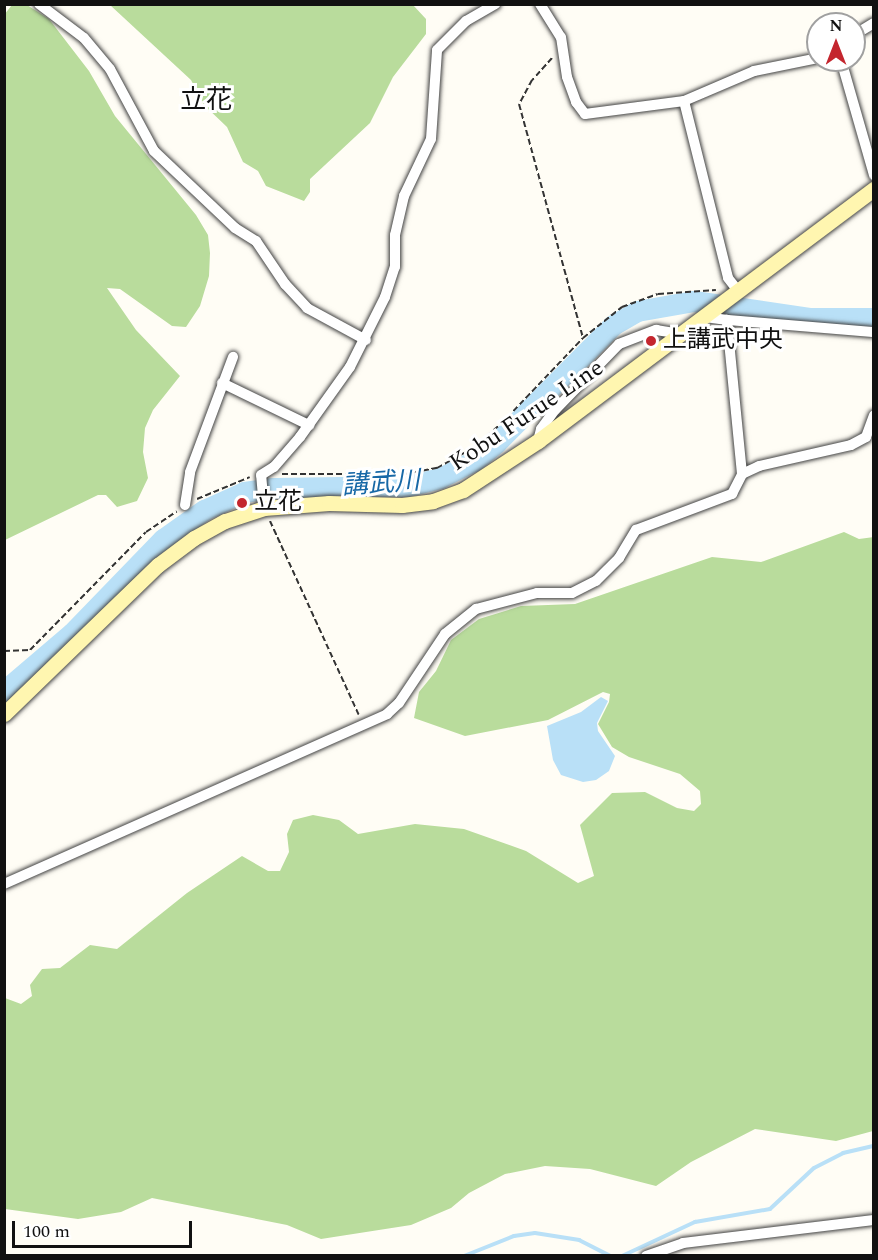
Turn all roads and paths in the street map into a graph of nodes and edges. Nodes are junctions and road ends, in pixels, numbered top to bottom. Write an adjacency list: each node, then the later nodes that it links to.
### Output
1 (39, 4): 16 (street)
2 (496, 4): 16 (street)
3 (540, 4): 4 (street)
4 (562, 55): 7 (street); 15 (path)
5 (806, 60): 7 (street)
6 (844, 72): 8 (street)
7 (684, 101): 10 (street)
8 (873, 175)
9 (873, 189): 10 (main road, Kobu Furue Line)
10 (735, 294): 11 (main road, Kobu Furue Line); 15 (path)
11 (709, 314): 12 (street); 14 (main road, Kobu Furue Line)
12 (727, 320): 13 (street); 22 (street)
13 (873, 332)
14 (682, 334): 21 (main road, Kobu Furue Line); 21 (street)
15 (583, 338): 23 (path)
16 (366, 340): 20 (street)
17 (233, 357): 18 (street)
18 (222, 383): 20 (street); 25 (street)
19 (873, 415): 22 (street)
20 (309, 425): 23 (street)
21 (538, 441): 24 (main road, Kobu Furue Line)
22 (742, 474): 28 (street)
23 (261, 477): 24 (street); 25 (path)
24 (262, 502): 27 (main road, Kobu Furue Line); 28 (path)
25 (185, 505): 26 (path)
26 (4, 651)
27 (4, 714)
28 (364, 725): 29 (street)
29 (4, 884)
30 (873, 1220): 31 (street)
31 (646, 1256)

